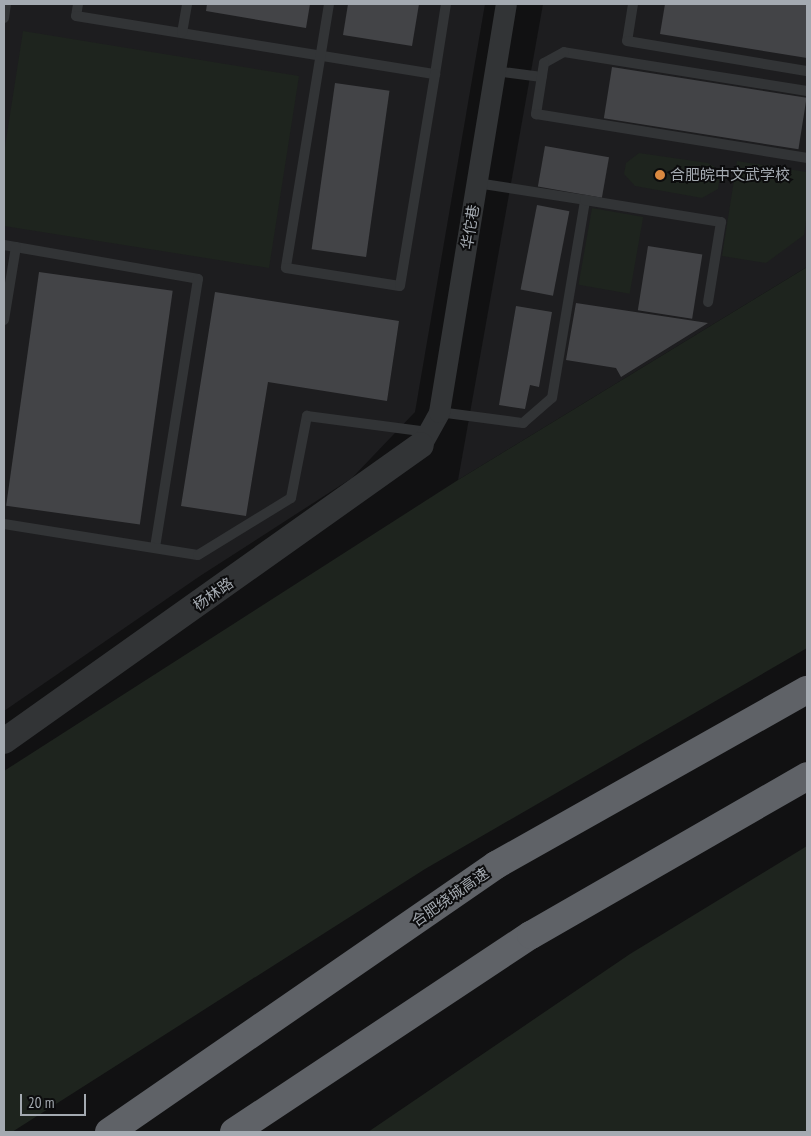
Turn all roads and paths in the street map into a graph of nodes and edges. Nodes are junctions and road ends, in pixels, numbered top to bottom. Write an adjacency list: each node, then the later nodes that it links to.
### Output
1 (6, 4): 8 (lane)
2 (78, 4): 9 (lane)
3 (187, 4): 9 (lane)
4 (329, 4): 10 (lane)
5 (446, 4): 13 (lane)
6 (506, 4): 11 (street, 华佗巷)
7 (633, 4): 12 (lane)
8 (4, 18)
9 (182, 32): 10 (lane)
10 (321, 55): 13 (lane); 13 (lane)
11 (495, 71): 14 (lane); 17 (street, 华佗巷)
12 (807, 71)
13 (435, 74)
14 (542, 77): 15 (lane); 16 (lane)
15 (807, 91)
16 (807, 158)
17 (477, 183): 18 (lane); 23 (street, 华佗巷)
18 (585, 200): 21 (lane); 23 (lane)
19 (4, 245): 20 (lane)
20 (16, 247): 22 (lane); 26 (lane)
21 (708, 302)
22 (4, 320)
23 (439, 412): 24 (street, 华佗巷)
24 (424, 438): 26 (lane); 28 (street, 杨林路)
25 (4, 524): 26 (lane)
26 (155, 548)
27 (807, 690): 30 (highway, 合肥绕城高速)
28 (4, 741)
29 (807, 776): 31 (highway)
30 (110, 1132)
31 (234, 1132)

